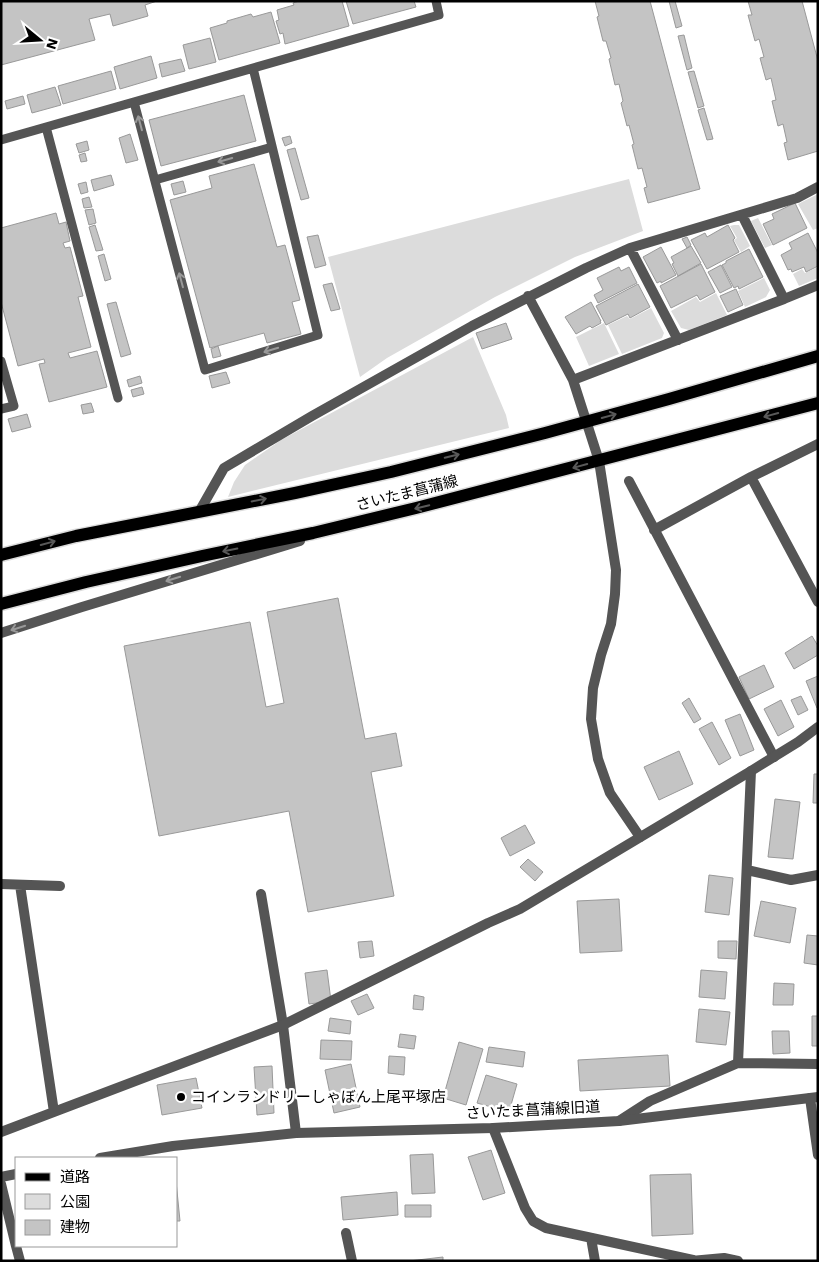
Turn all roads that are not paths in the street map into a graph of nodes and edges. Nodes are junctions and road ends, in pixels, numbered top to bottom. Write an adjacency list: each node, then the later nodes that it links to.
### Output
1 (436, 1): 2 (lane)
2 (253, 68): 3 (lane); 6 (lane)
3 (134, 102): 4 (lane); 7 (lane, one-way to 3)
4 (46, 127): 5 (lane); 18 (lane)
5 (1, 140)
6 (272, 147): 7 (lane, one-way to 7); 7 (lane, one-way to 7)
7 (155, 180)
8 (818, 187): 9 (street)
9 (742, 214): 10 (street); 13 (street)
10 (630, 248): 12 (street); 14 (street)
11 (818, 285): 13 (street)
12 (528, 296): 17 (street); 26 (street)
13 (784, 300): 14 (street)
14 (678, 340): 17 (street)
15 (818, 356): 21 (main road, さいたま菖蒲線, one-way to 15)
16 (1, 362): 20 (lane)
17 (573, 380): 21 (street)
18 (118, 398)
19 (818, 403): 23 (main road, さいたま菖蒲線, one-way to 23)
20 (1, 409)
21 (587, 421): 23 (street); 26 (main road, さいたま菖蒲線, one-way to 21)
22 (818, 444): 24 (street)
23 (599, 461): 27 (main road, さいたま菖蒲線, one-way to 27); 36 (street)
24 (751, 477): 28 (street); 30 (street)
25 (629, 481): 28 (street)
26 (199, 512): 29 (main road, さいたま菖蒲線, one-way to 26)
27 (371, 519): 31 (main road, さいたま菖蒲線, one-way to 31); 32 (street, one-way to 32)
28 (654, 530): 34 (street)
29 (1, 555)
30 (818, 602)
31 (1, 604)
32 (1, 633)
33 (818, 727): 34 (street)
34 (774, 757): 35 (street)
35 (751, 771): 36 (street); 37 (street)
36 (640, 837): 43 (street)
37 (747, 870): 38 (street); 44 (street)
38 (818, 875)
39 (1, 884): 40 (street)
40 (20, 885): 41 (street); 47 (street)
41 (60, 886)
42 (262, 894): 43 (street)
43 (283, 1025): 47 (street); 51 (street)
44 (738, 1063): 45 (street); 48 (street)
45 (818, 1064)
46 (814, 1098): 48 (street, さいたま菖蒲線旧道); 52 (street)
47 (54, 1112): 50 (street)
48 (619, 1121): 49 (street, さいたま菖蒲線旧道)
49 (493, 1128): 51 (street, さいたま菖蒲線旧道); 58 (street)
50 (1, 1132)
51 (296, 1133): 53 (street, さいたま菖蒲線旧道)
52 (818, 1155)
53 (106, 1157)
54 (15, 1174): 55 (street)
55 (1, 1177)
56 (1, 1184): 59 (street)
57 (346, 1233): 63 (street)
58 (591, 1238): 61 (street); 64 (street)
59 (15, 1242)
60 (16, 1247): 62 (street)
61 (692, 1260): 65 (street)
62 (20, 1261)
63 (352, 1261)
64 (594, 1261)
65 (738, 1261)

